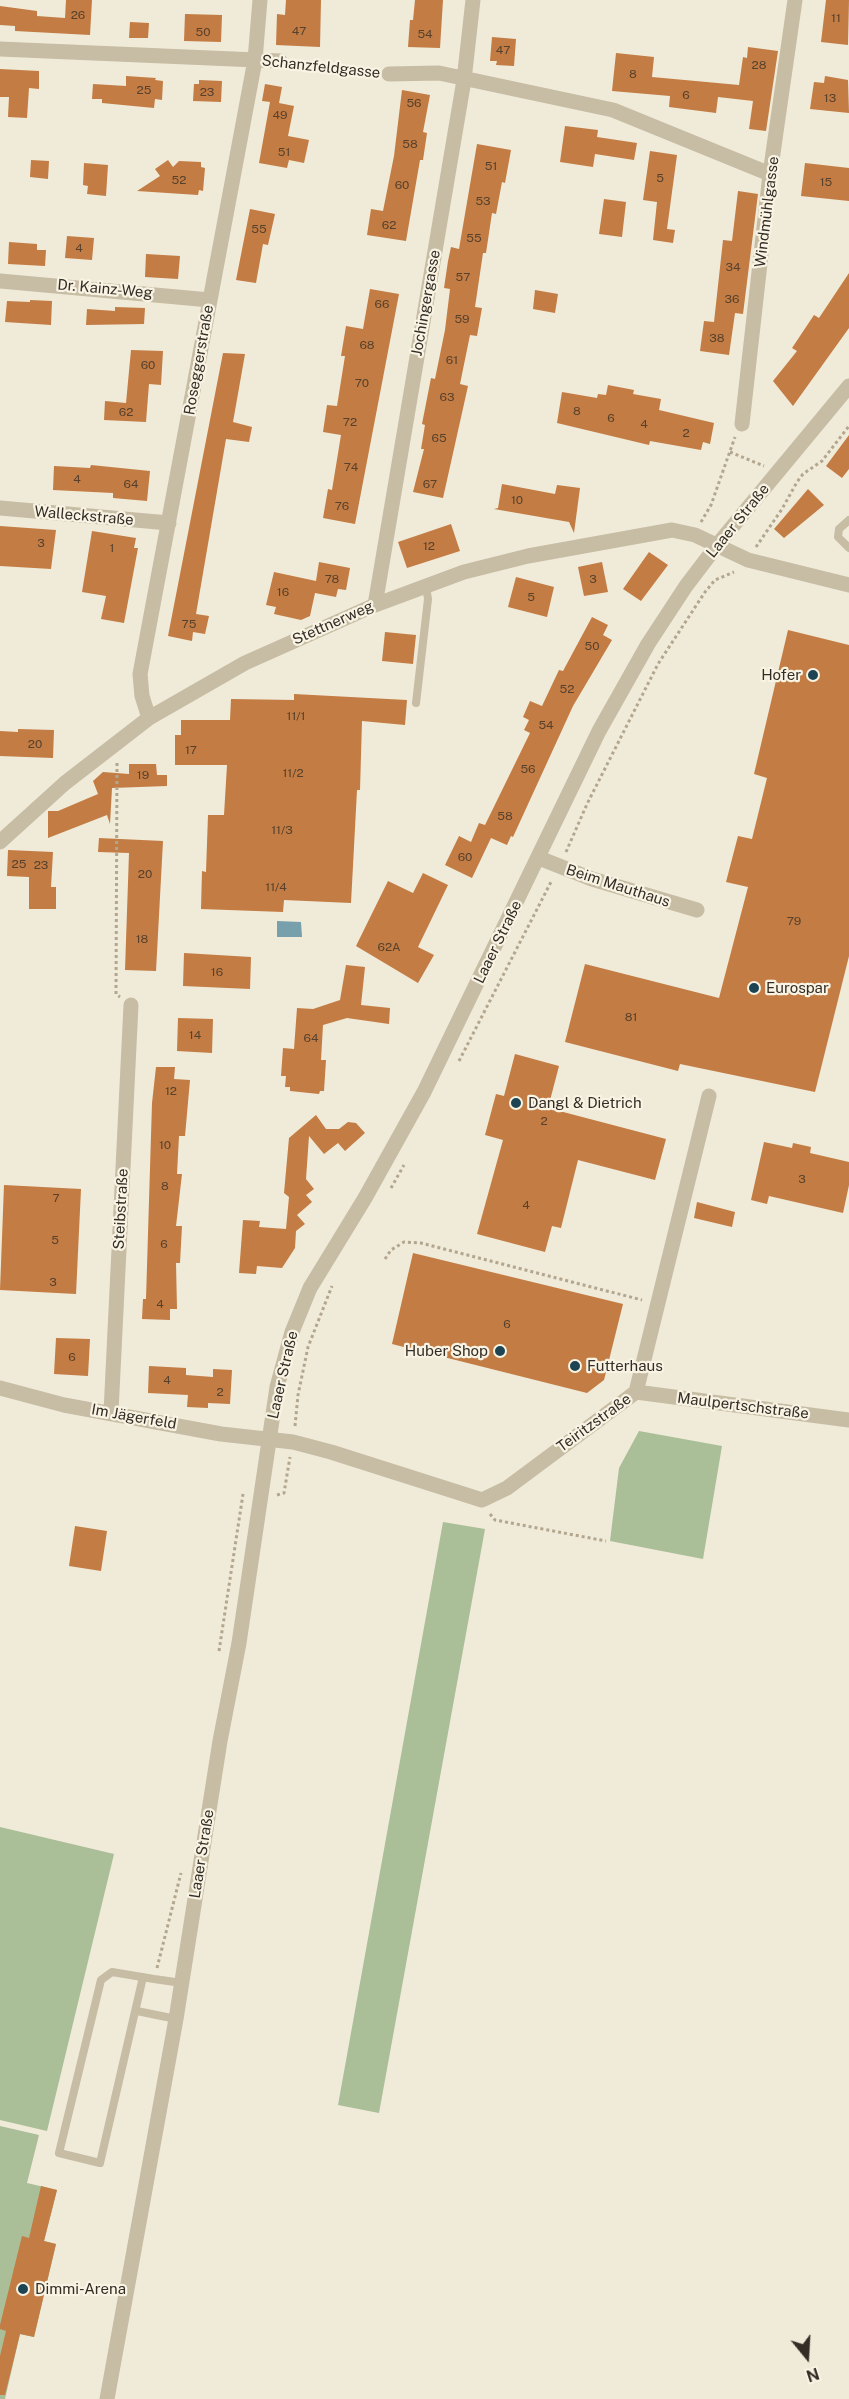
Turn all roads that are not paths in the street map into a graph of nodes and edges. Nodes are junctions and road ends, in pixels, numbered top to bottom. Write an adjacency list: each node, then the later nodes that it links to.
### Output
1 (260, 0): 5 (street, Roseggerstraße)
2 (473, 0): 8 (street, Jochingergasse)
3 (795, 0): 9 (street, Windmühlgasse)
4 (0, 49): 5 (street, Schanzfeldgasse)
5 (255, 60): 6 (street, Schanzfeldgasse); 11 (street, Roseggerstraße)
6 (280, 61)
7 (389, 74): 8 (street, Schanzfeldgasse)
8 (464, 80): 9 (street, Schanzfeldgasse); 21 (street, Jochingergasse)
9 (771, 174): 13 (street, Windmühlgasse)
10 (0, 281): 11 (street, Dr. Kainz-Weg)
11 (210, 300): 16 (street, Roseggerstraße)
12 (849, 386): 17 (street, Laaer Straße)
13 (742, 424)
14 (0, 508): 16 (street, Walleckstraße)
15 (849, 520): 18 (lane)
16 (169, 524): 23 (street, Roseggerstraße)
17 (718, 544): 19 (street, Stettnerweg); 20 (street, Stettnerweg); 25 (street, Laaer Straße)
18 (849, 548)
19 (426, 585): 21 (street, Stettnerweg); 22 (lane)
20 (849, 585)
21 (375, 605): 23 (street, Stettnerweg)
22 (416, 703)
23 (150, 718): 24 (street, Stettnerweg)
24 (0, 842)
25 (539, 858): 26 (street, Beim Mauthaus); 33 (street, Laaer Straße)
26 (697, 910)
27 (131, 1005): 31 (street, Steibstraße)
28 (709, 1096): 30 (street, Teiritzstraße)
29 (0, 1388): 31 (street, Im Jägerfeld)
30 (636, 1392): 32 (street, Maulpertschstraße); 33 (street, Teiritzstraße)
31 (111, 1412): 33 (street, Im Jägerfeld)
32 (849, 1420)
33 (269, 1440): 35 (street, Laaer Straße)
34 (143, 1977): 35 (lane); 36 (lane); 36 (lane)
35 (182, 1983): 37 (street, Laaer Straße)
36 (137, 2011): 37 (lane)
37 (176, 2019): 38 (street, Laaer Straße)
38 (107, 2399)

